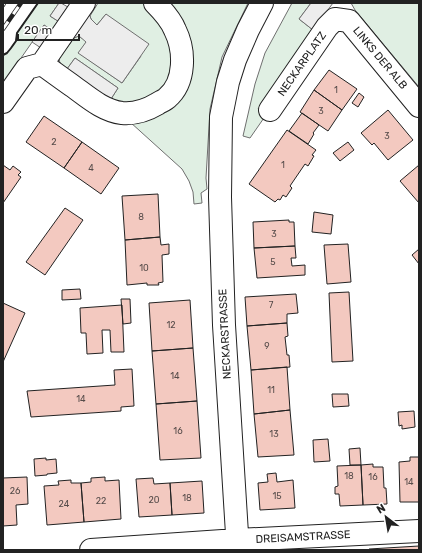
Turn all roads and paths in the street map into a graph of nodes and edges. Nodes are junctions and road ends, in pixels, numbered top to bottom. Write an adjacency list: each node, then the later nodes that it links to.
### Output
1 (84, 3): 5 (street)
2 (155, 3): 5 (street)
3 (262, 3): 10 (street, NECKARSTRASSE)
4 (335, 19): 7 (street, LINKS DER ALB); 8 (street, NECKARPLATZ)
5 (42, 64): 6 (street)
6 (3, 102)
7 (419, 106)
8 (270, 110)
9 (419, 531): 10 (street, DREISAMSTRASSE)
10 (238, 545): 11 (street, DREISAMSTRASSE)
11 (91, 550)

